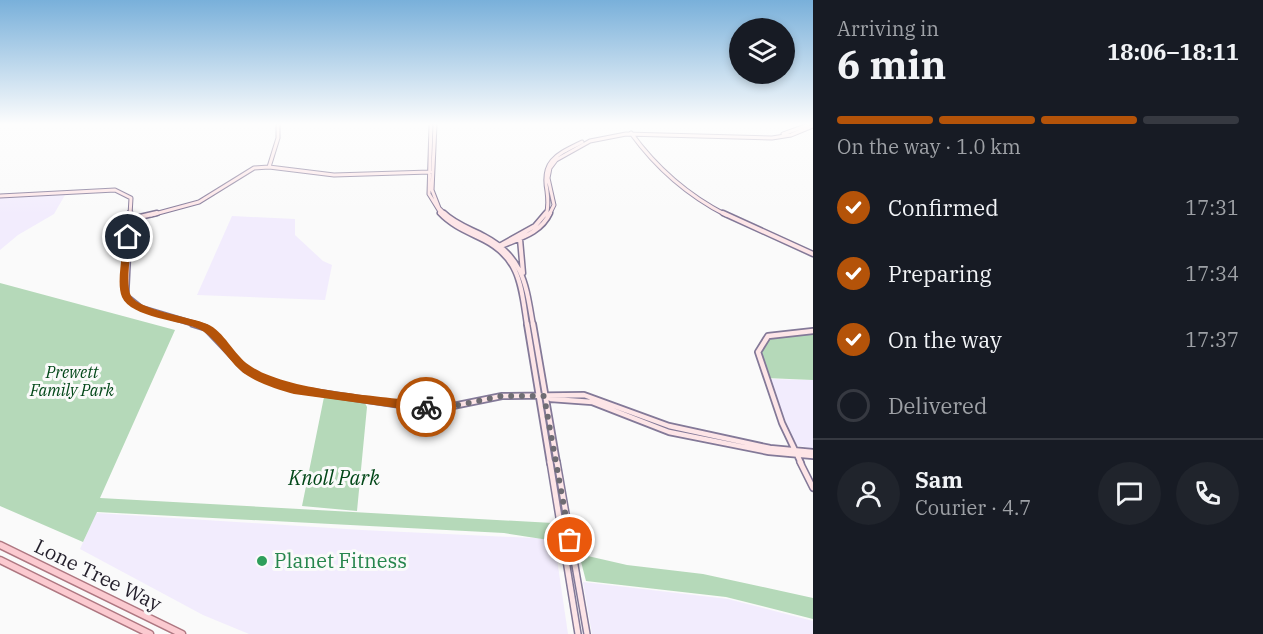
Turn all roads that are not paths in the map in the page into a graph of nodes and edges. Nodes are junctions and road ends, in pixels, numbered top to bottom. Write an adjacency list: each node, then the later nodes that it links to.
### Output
1 (273, 155): 6 (street)
2 (432, 155): 7 (street)
3 (561, 155): 11 (street)
4 (566, 155): 10 (street)
5 (649, 155): 12 (street)
6 (269, 167): 7 (street); 9 (street)
7 (432, 172): 11 (street)
8 (0, 196): 9 (street)
9 (131, 219): 15 (street)
10 (520, 238): 11 (street); 13 (street)
11 (500, 246): 13 (street); 15 (street)
12 (813, 254)
13 (523, 273): 15 (street)
14 (813, 332): 16 (street)
15 (542, 396): 16 (street); 23 (street); 24 (street)
16 (795, 452): 17 (street); 18 (street)
17 (813, 454)
18 (813, 488)
19 (0, 545): 22 (main road, Lone Tree Way)
20 (0, 560): 21 (main road, Lone Tree Way)
21 (150, 634)
22 (182, 634)
23 (578, 634)
24 (587, 634)

